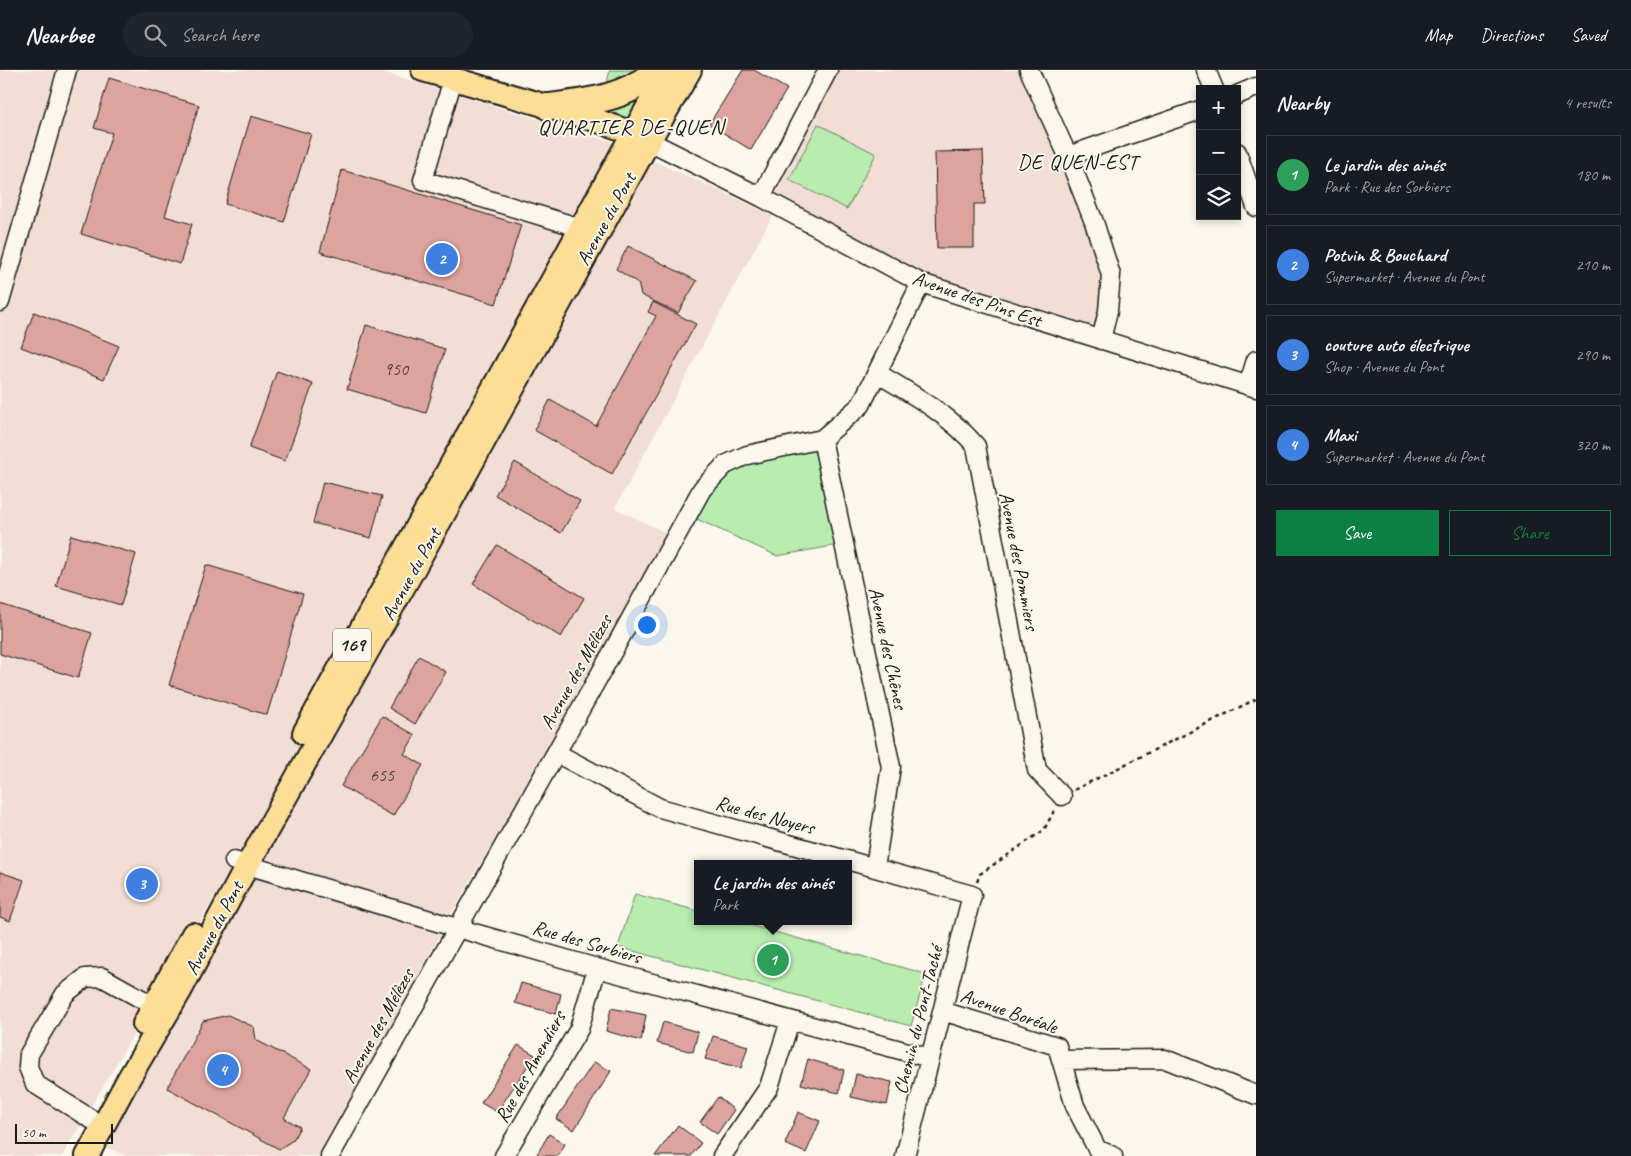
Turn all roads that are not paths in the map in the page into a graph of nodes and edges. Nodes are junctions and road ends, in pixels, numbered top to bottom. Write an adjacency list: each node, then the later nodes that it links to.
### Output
1 (66, 70): 22 (street)
2 (423, 70): 9 (main road)
3 (658, 70): 13 (highway)
4 (669, 70): 15 (main road, Avenue du Pont / 169)
5 (690, 70): 15 (main road, Avenue du Pont)
6 (828, 70): 18 (street)
7 (1029, 70): 16 (street)
8 (1206, 70): 10 (street)
9 (453, 79): 13 (main road); 20 (street)
10 (1212, 85)
11 (1256, 87): 12 (street)
12 (1241, 93)
13 (549, 107): 15 (main road)
14 (1196, 111): 16 (street)
15 (641, 136): 18 (street, Avenue des Pins Est); 20 (main road, Avenue du Pont / 169); 32 (main road, Avenue du Pont)
16 (1068, 156): 23 (street)
17 (1241, 164): 19 (street)
18 (761, 197): 21 (street, Avenue des Pins Est)
19 (1256, 207)
20 (581, 228): 32 (main road, Avenue du Pont / 169)
21 (920, 284): 23 (street, Avenue des Pins Est); 25 (street, Avenue des Mélèzes)
22 (0, 302)
23 (1100, 340): 26 (street, Avenue des Pins Est)
24 (1256, 360): 26 (street)
25 (877, 373): 27 (street, Avenue des Mélèzes); 29 (street, Avenue des Pommiers)
26 (1252, 387)
27 (822, 439): 28 (street, Avenue des Mélèzes); 33 (street, Avenue des Chênes)
28 (556, 753): 30 (street, Rue des Noyers); 35 (street, Avenue des Mélèzes)
29 (1062, 796)
30 (849, 860)
31 (852, 861): 33 (street, Rue des Noyers)
32 (240, 864): 35 (street, Rue des Sorbiers); 37 (main road, Avenue du Pont / 169); 45 (main road, Avenue du Pont)
33 (875, 867): 34 (street, Rue des Noyers)
34 (972, 894): 38 (street, Chemin du Pont-Taché)
35 (458, 928): 36 (street, Rue des Sorbiers); 46 (street, Avenue des Mélèzes)
36 (597, 968): 39 (street, Rue des Sorbiers); 47 (street, Rue des Amendiers)
37 (154, 1006): 43 (main road, Avenue du Pont / 169); 43 (street)
38 (942, 1011): 40 (street, Chemin du Pont-Taché); 41 (street, Avenue Boréale)
39 (790, 1021): 40 (street, Rue des Sorbiers); 48 (street)
40 (930, 1058): 49 (street, Chemin du Pont-Taché)
41 (1061, 1060): 42 (street); 50 (street, Avenue Boréale)
42 (1256, 1095)
43 (91, 1119): 44 (main road, Avenue du Pont / 169)
44 (70, 1156)
45 (87, 1156)
46 (330, 1156)
47 (504, 1156)
48 (722, 1156)
49 (905, 1156)
50 (1113, 1156)

